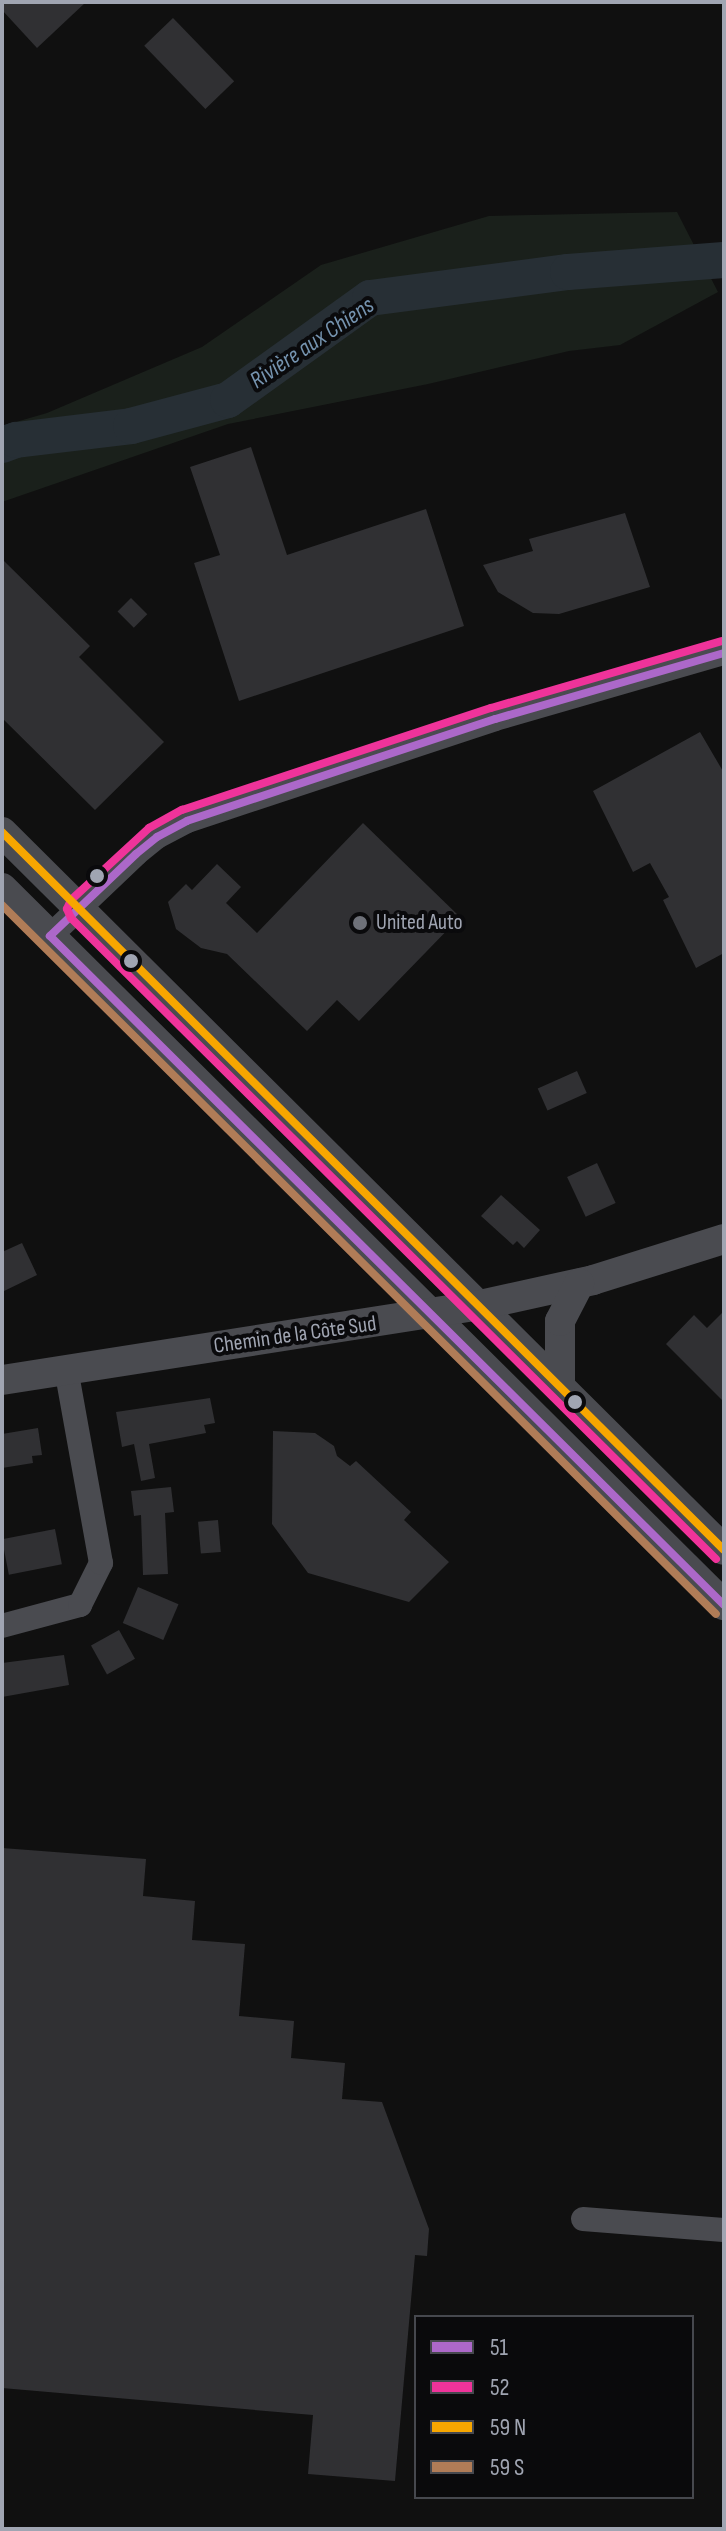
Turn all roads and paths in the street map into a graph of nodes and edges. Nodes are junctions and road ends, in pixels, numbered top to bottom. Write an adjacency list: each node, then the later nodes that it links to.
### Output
1 (724, 653): 4 (street)
2 (2, 832): 4 (street)
3 (2, 888): 5 (street)
4 (79, 909): 5 (street); 8 (street)
5 (50, 936): 9 (street)
6 (724, 1239): 7 (street, Chemin de la Côte Sud)
7 (579, 1284): 8 (street, Chemin de la Côte Sud); 12 (street)
8 (476, 1306): 9 (street, Chemin de la Côte Sud); 12 (street)
9 (432, 1314): 10 (street, Chemin de la Côte Sud); 14 (street)
10 (66, 1369): 11 (street, Chemin de la Côte Sud); 15 (street)
11 (2, 1380)
12 (560, 1388): 13 (street)
13 (724, 1550)
14 (724, 1605)
15 (2, 1626)
16 (583, 2219): 17 (street)
17 (724, 2230)

